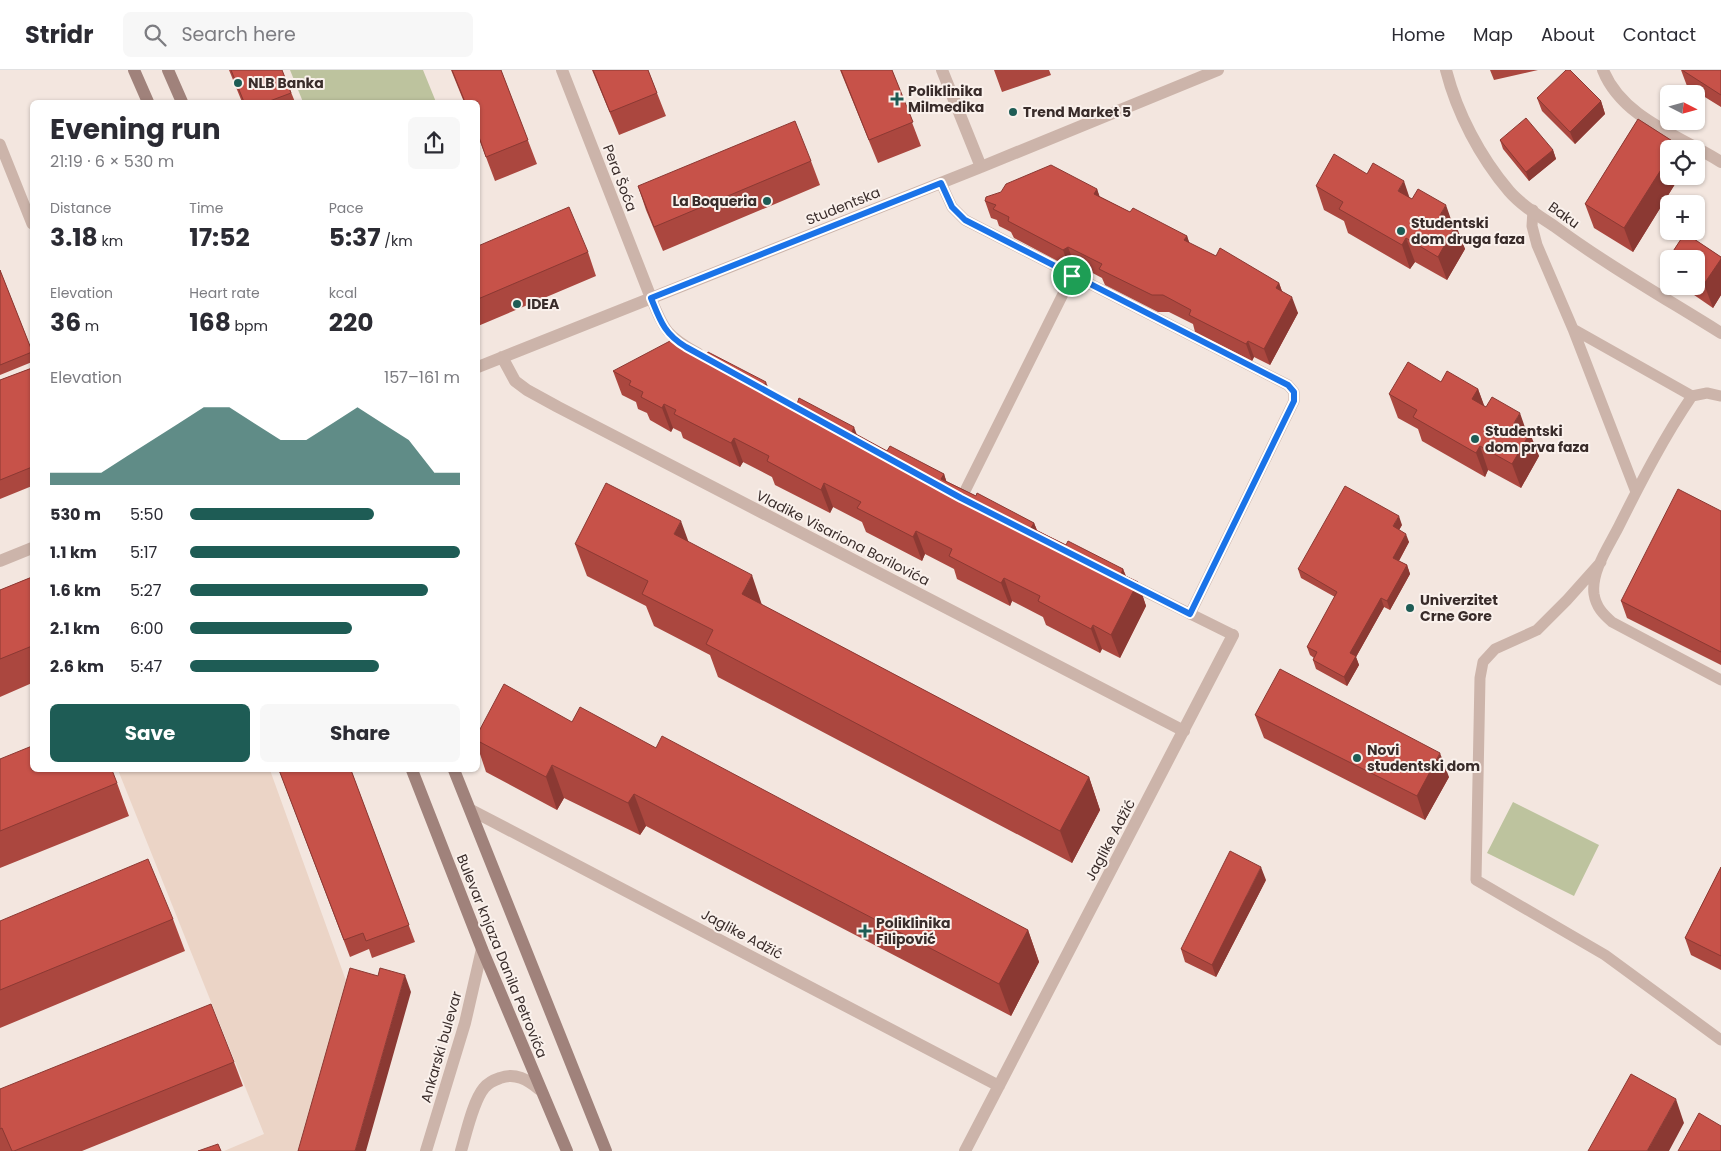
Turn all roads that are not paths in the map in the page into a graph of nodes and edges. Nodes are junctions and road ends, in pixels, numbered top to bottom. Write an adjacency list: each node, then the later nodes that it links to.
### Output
1 (134, 70): 8 (main road)
2 (168, 70): 9 (main road)
3 (562, 70): 17 (street, Pera Šoća)
4 (942, 70): 12 (street)
5 (1218, 70): 12 (street, Studentska)
6 (1446, 70): 14 (street, Baku)
7 (1603, 70): 11 (street)
8 (147, 100)
9 (181, 100)
10 (0, 144): 15 (lane)
11 (1721, 162)
12 (981, 167): 13 (street, Studentska)
13 (941, 183): 16 (lane); 17 (street, Studentska)
14 (1532, 210): 18 (lane); 19 (street, Baku)
15 (30, 219)
16 (1072, 276): 26 (lane); 31 (lane)
17 (651, 298): 20 (street, Studentska); 21 (lane)
18 (1573, 329): 23 (lane); 25 (lane)
19 (1721, 333)
20 (502, 357): 22 (street, Studentska); 34 (street, Vladike Visariona Borilovića)
21 (712, 361)
22 (480, 366)
23 (1692, 396): 24 (lane); 25 (lane)
24 (1721, 396)
25 (1636, 492): 29 (lane)
26 (961, 498)
27 (30, 549): 28 (street)
28 (0, 561)
29 (1601, 562): 33 (lane); 39 (lane)
30 (1119, 578): 31 (lane)
31 (1190, 614): 32 (lane)
32 (1233, 635): 34 (street, Jaglike Adžić)
33 (1721, 680)
34 (1184, 731): 40 (street, Jaglike Adžić)
35 (413, 772): 38 (main road, Bulevar knjaza Danila Petrovića)
36 (455, 772): 37 (main road, Bulevar knjaza Danila Petrovića)
37 (471, 810): 40 (street, Jaglike Adžić); 45 (main road, Bulevar knjaza Danila Petrovića)
38 (482, 950): 41 (main road, Bulevar knjaza Danila Petrovića); 42 (street, Ankarski bulevar)
39 (1721, 1040)
40 (999, 1086): 46 (street, Jaglike Adžić)
41 (539, 1089): 43 (street); 44 (main road, Bulevar knjaza Danila Petrovića)
42 (426, 1151)
43 (461, 1151)
44 (567, 1151)
45 (606, 1151)
46 (965, 1151)

